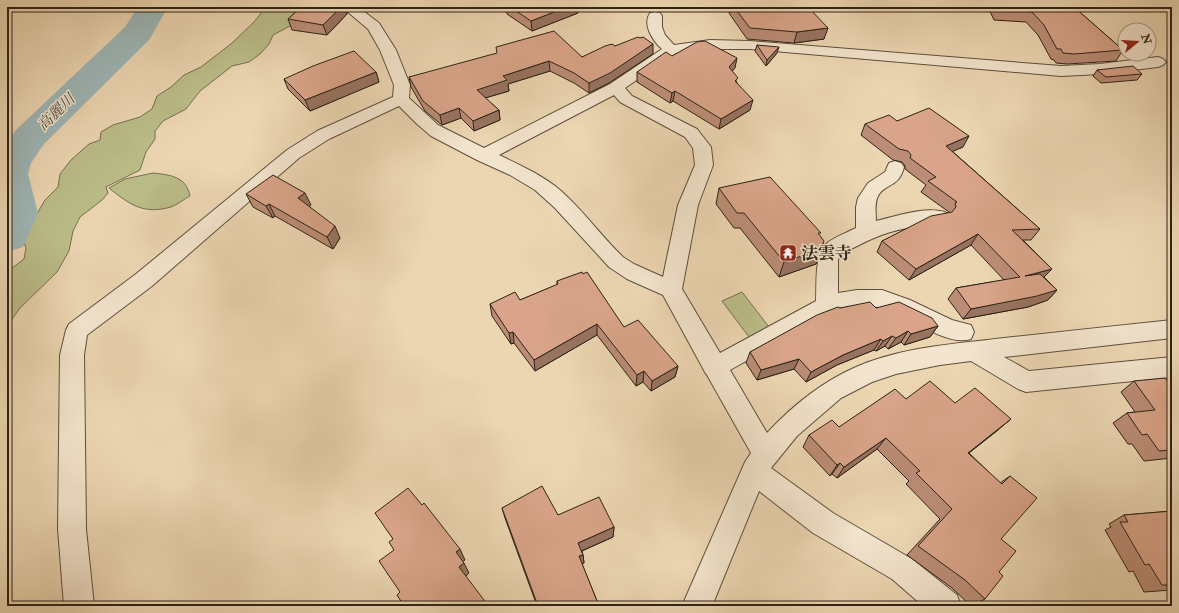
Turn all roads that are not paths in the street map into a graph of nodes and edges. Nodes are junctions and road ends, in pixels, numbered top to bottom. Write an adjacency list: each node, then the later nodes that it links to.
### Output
1 (349, 7): 6 (street)
2 (654, 16): 3 (street)
3 (671, 50): 4 (street); 5 (street)
4 (1158, 62)
5 (616, 87): 7 (street); 11 (street)
6 (401, 99): 7 (street); 18 (street)
7 (483, 156): 11 (street)
8 (895, 167): 10 (street)
9 (938, 217): 10 (street)
10 (865, 232): 12 (street)
11 (671, 289): 15 (street)
12 (827, 302): 14 (street); 15 (street)
13 (1172, 329): 14 (street)
14 (968, 341): 16 (street); 17 (street)
15 (714, 367): 17 (street)
16 (1172, 367)
17 (759, 462): 19 (street); 20 (street)
18 (79, 606)
19 (697, 606)
20 (946, 606)

